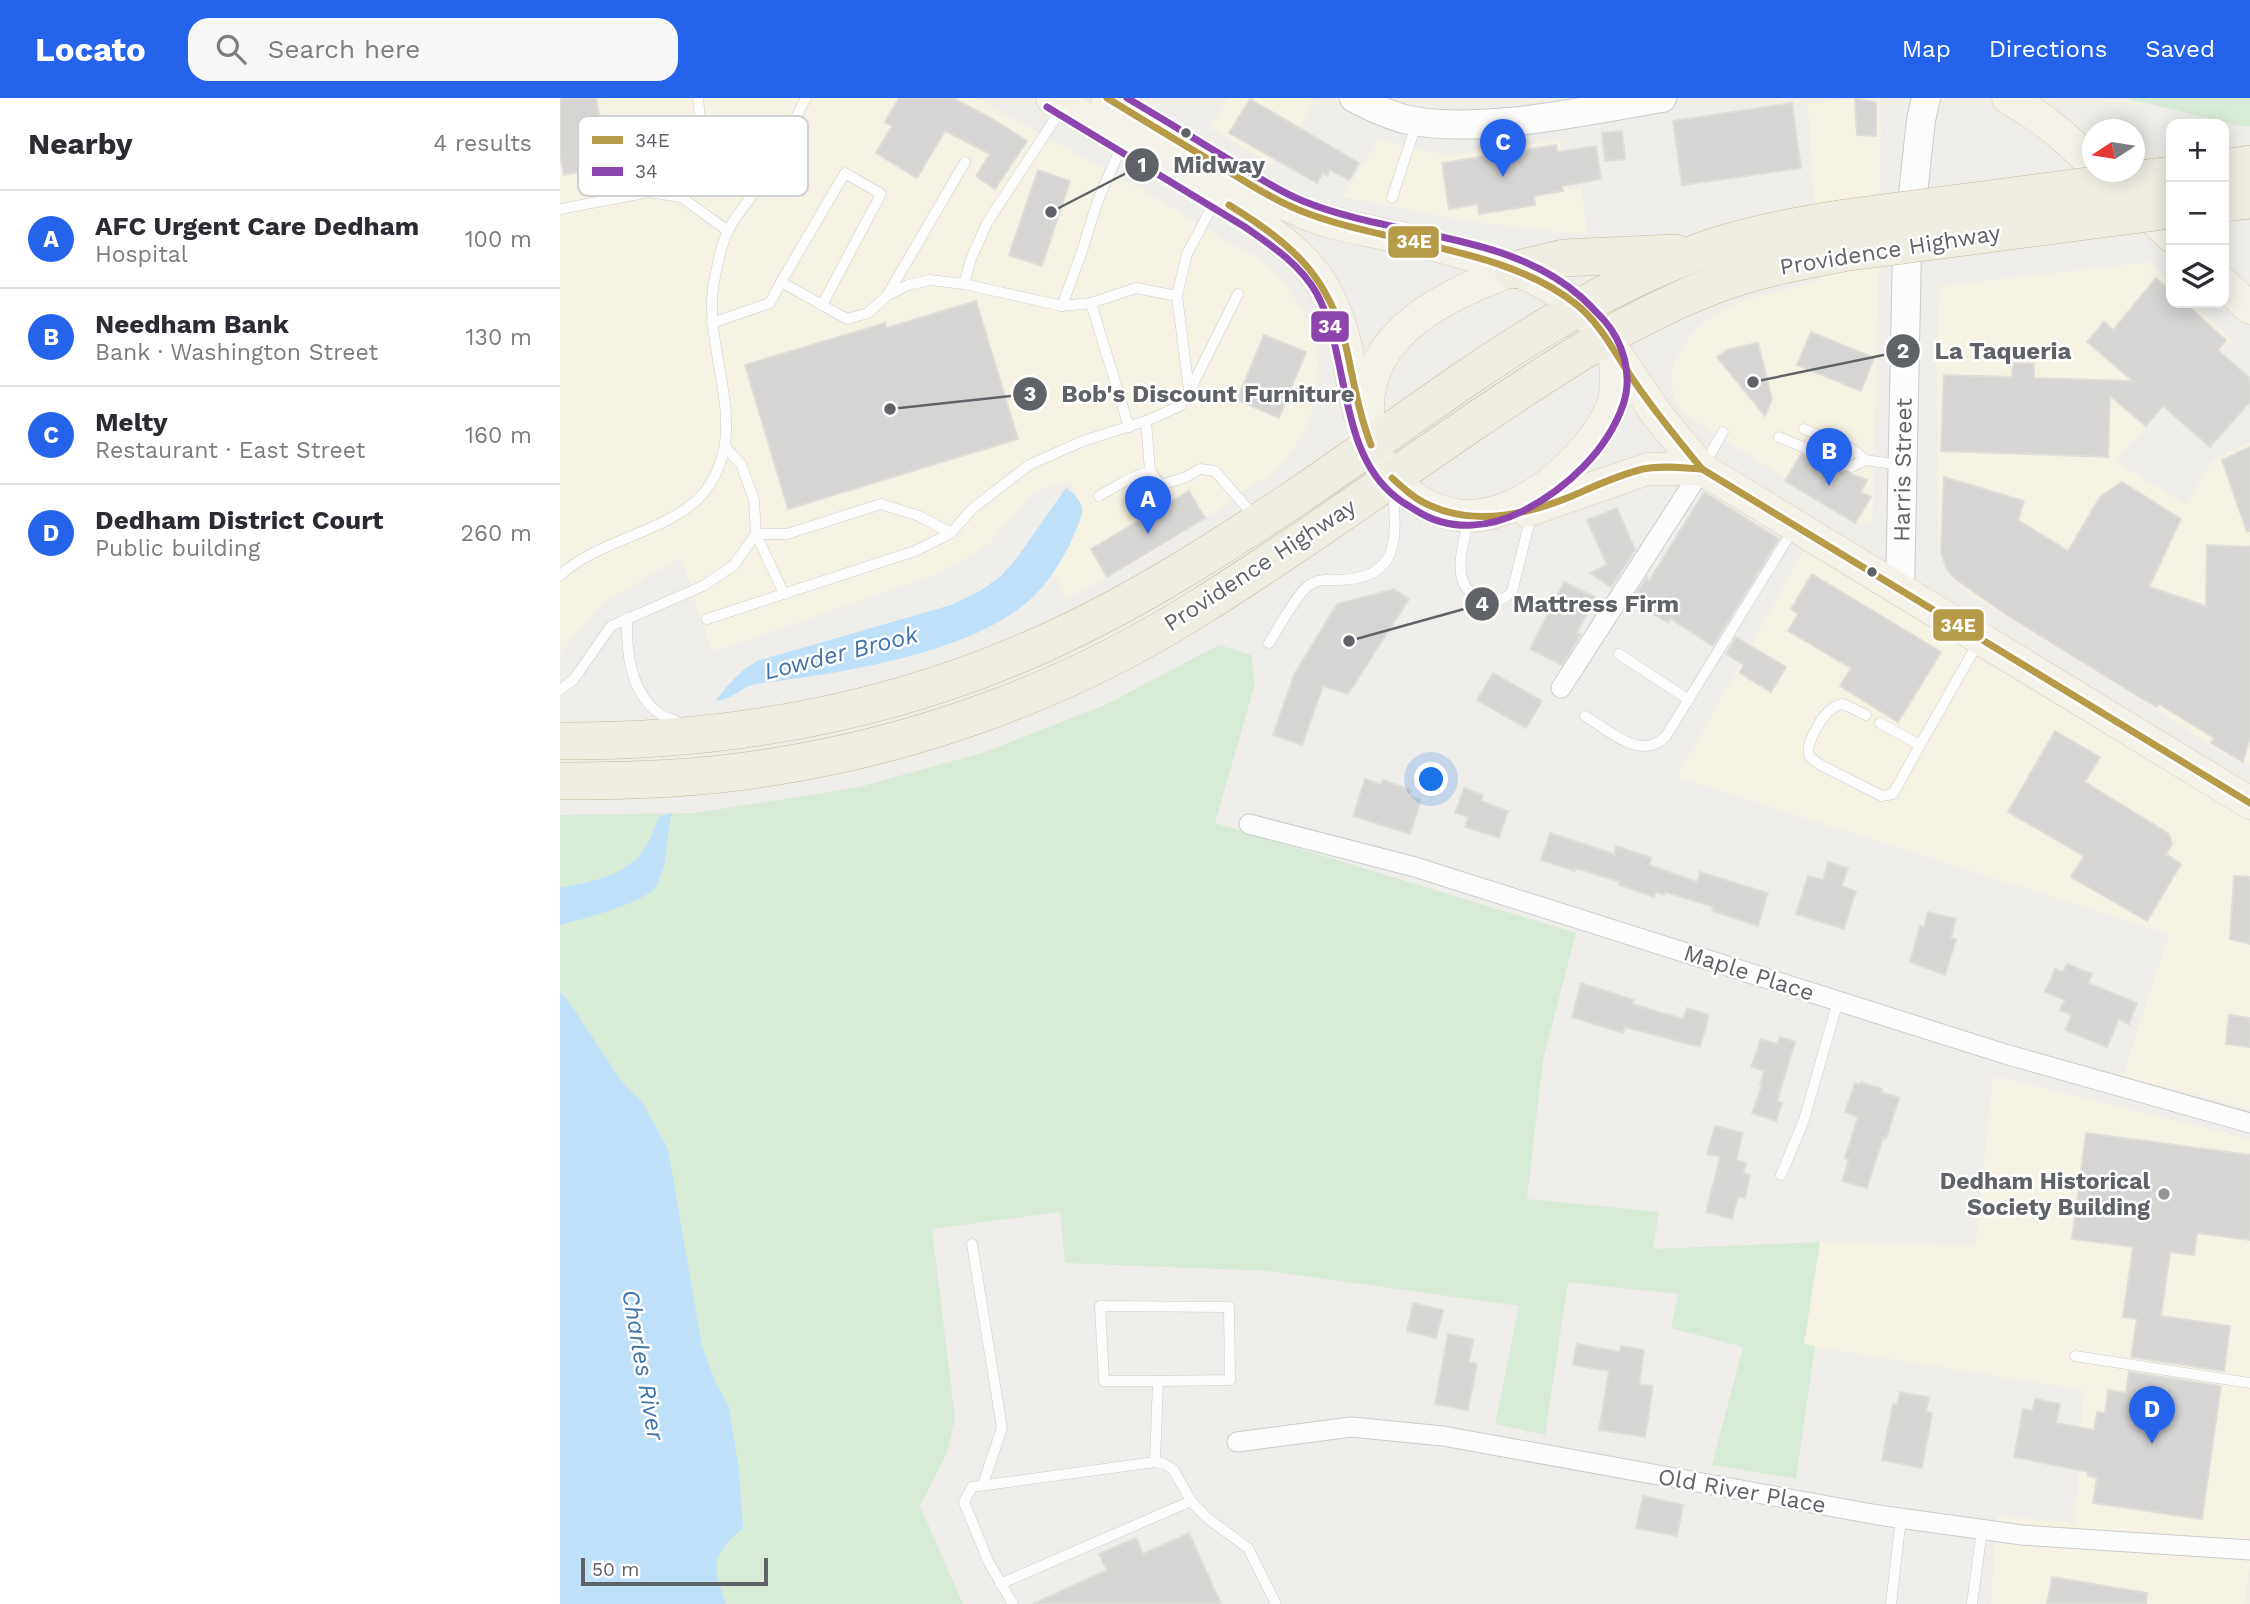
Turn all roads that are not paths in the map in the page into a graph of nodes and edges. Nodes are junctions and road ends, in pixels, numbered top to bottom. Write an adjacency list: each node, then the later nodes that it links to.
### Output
1 (698, 98): 9 (lane)
2 (806, 98): 10 (lane)
3 (1107, 98): 33 (main road)
4 (1354, 98): 11 (main road)
5 (1662, 98): 11 (main road)
6 (1926, 98): 56 (main road, Harris Street)
7 (2008, 98): 13 (main road)
8 (1058, 102): 12 (main road); 35 (lane)
9 (700, 116)
10 (796, 116)
11 (1417, 121): 24 (lane)
12 (1124, 141): 23 (main road); 42 (lane)
13 (2082, 153)
14 (965, 162): 38 (lane)
15 (2250, 164): 16 (highway)
16 (2229, 167)
17 (2166, 176): 31 (highway, Providence Highway, bridge)
18 (2113, 182): 30 (main road)
19 (628, 196): 27 (lane)
20 (675, 196): 22 (lane)
21 (752, 196): 29 (lane)
22 (681, 197): 29 (lane)
23 (1217, 197): 39 (lane); 53 (main road)
24 (1392, 198)
25 (2250, 200): 26 (highway)
26 (2229, 202)
27 (560, 209)
28 (2166, 210): 31 (highway, Providence Highway, bridge)
29 (728, 231): 45 (lane)
30 (2166, 231)
31 (1843, 236): 32 (highway, Providence Highway); 46 (highway, Providence Highway)
32 (1701, 252): 33 (highway); 43 (highway, Providence Highway)
33 (1513, 270): 43 (main road); 53 (main road)
34 (781, 282): 41 (lane); 41 (lane); 45 (lane)
35 (964, 284): 38 (lane); 42 (lane)
36 (2229, 289): 44 (main road)
37 (1238, 294): 47 (lane)
38 (888, 295): 41 (lane)
39 (1177, 296): 40 (lane); 47 (lane)
40 (1091, 303): 42 (lane); 49 (lane)
41 (822, 305)
42 (1062, 306)
43 (1580, 307): 46 (main road); 53 (highway, Providence Highway)
44 (2250, 309)
45 (712, 323): 54 (lane)
46 (1605, 338): 57 (main road); 59 (highway, Providence Highway); 61 (main road)
47 (1189, 390): 48 (lane)
48 (1146, 421): 49 (lane); 58 (lane)
49 (1129, 426): 65 (lane)
50 (1804, 429): 55 (lane)
51 (1723, 432): 57 (lane)
52 (1779, 437): 55 (lane)
53 (1371, 446): 59 (main road); 63 (highway, Providence Highway)
54 (725, 447): 66 (lane); 67 (lane)
55 (1865, 460): 56 (lane)
56 (1903, 466): 68 (main road, Harris Street)
57 (1702, 469): 61 (main road); 64 (main road); 75 (street)
58 (1150, 471): 60 (lane); 63 (lane)
59 (1392, 478): 62 (main road); 73 (lane); 84 (highway, Providence Highway)
60 (1099, 496)
61 (1535, 500): 62 (main road); 62 (lane)
62 (1470, 516)
63 (1259, 522): 81 (highway, Providence Highway)
64 (1795, 527): 68 (main road); 77 (lane)
65 (951, 533): 66 (lane); 69 (lane)
66 (756, 534): 69 (lane); 70 (lane)
67 (560, 576)
68 (1900, 591): 72 (main road)
69 (784, 594): 71 (lane)
70 (627, 618): 76 (lane); 81 (lane)
71 (707, 619)
72 (1980, 639): 83 (lane); 85 (main road)
73 (1269, 643)
74 (1619, 654): 77 (lane)
75 (1561, 688)
76 (560, 690)
77 (1689, 700): 79 (lane)
78 (1867, 715): 83 (lane)
79 (1585, 716)
80 (1880, 723): 83 (lane)
81 (708, 735): 82 (highway, Providence Highway)
82 (560, 741)
83 (1920, 745)
84 (560, 781)
85 (2250, 803)
86 (1249, 824): 87 (street, Maple Place)
87 (1838, 1001): 88 (street, Maple Place); 89 (lane)
88 (2250, 1124)
89 (1781, 1175)
90 (972, 1244): 96 (lane)
91 (2075, 1356): 93 (lane)
92 (1158, 1381): 92 (lane); 95 (lane)
93 (2250, 1383)
94 (1237, 1442): 98 (street, Old River Place)
95 (1155, 1461): 96 (lane); 97 (lane)
96 (983, 1484): 101 (lane)
97 (1191, 1501): 101 (lane); 103 (lane)
98 (1901, 1518): 99 (street, Old River Place); 104 (lane)
99 (1982, 1530): 100 (street, Old River Place); 105 (lane)
100 (2250, 1550)
101 (1000, 1584): 102 (lane)
102 (1013, 1604)
103 (1276, 1604)
104 (1891, 1604)
105 (1972, 1604)

